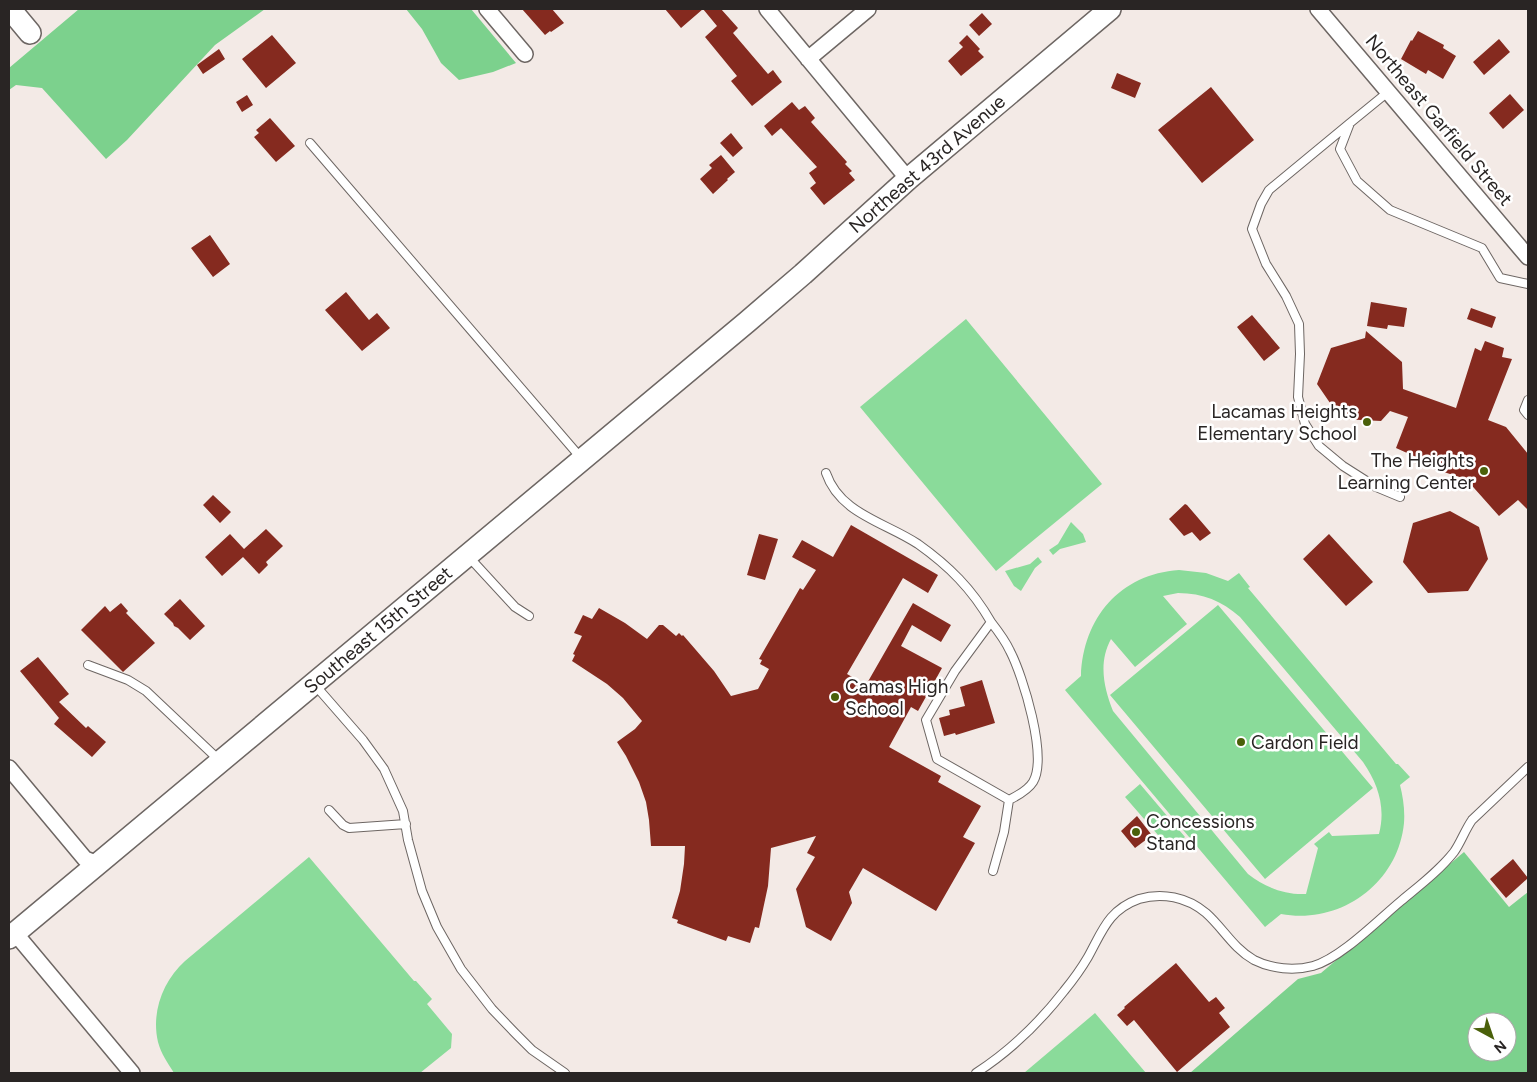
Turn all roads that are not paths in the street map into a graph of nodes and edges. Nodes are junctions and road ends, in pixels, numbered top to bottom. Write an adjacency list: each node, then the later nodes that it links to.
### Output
1 (10, 9): 7 (street)
2 (487, 9): 8 (street)
3 (767, 9): 9 (street)
4 (868, 9): 9 (street)
5 (1110, 9): 13 (street, Northeast 43rd Avenue)
6 (1318, 9): 10 (street, Northeast Garfield Street)
7 (30, 33)
8 (525, 54)
9 (808, 58): 13 (street)
10 (1388, 92): 11 (lane); 14 (street, Northeast Garfield Street)
11 (1350, 123): 15 (lane); 21 (lane)
12 (310, 143): 19 (lane)
13 (908, 178): 16 (street, Northeast 43rd Avenue)
14 (1528, 257)
15 (1528, 284)
16 (747, 322): 19 (street, Southeast 15th Street)
17 (1528, 400): 18 (lane)
18 (1528, 415)
19 (583, 460): 22 (street, Southeast 15th Street)
20 (826, 473): 24 (lane)
21 (1400, 497)
22 (468, 555): 23 (lane); 26 (street, Southeast 15th Street)
23 (529, 616)
24 (991, 622): 30 (lane); 30 (lane)
25 (88, 665): 27 (lane)
26 (314, 684): 27 (street, Southeast 15th Street); 32 (lane)
27 (221, 761): 33 (street, Southeast 15th Street)
28 (1528, 767): 38 (lane)
29 (9, 768): 33 (street)
30 (1009, 800): 34 (lane)
31 (329, 810): 32 (lane)
32 (406, 824): 37 (lane)
33 (98, 864): 35 (street, Southeast 15th Street)
34 (993, 871)
35 (12, 935): 36 (street)
36 (132, 1073)
37 (565, 1073)
38 (976, 1073)

